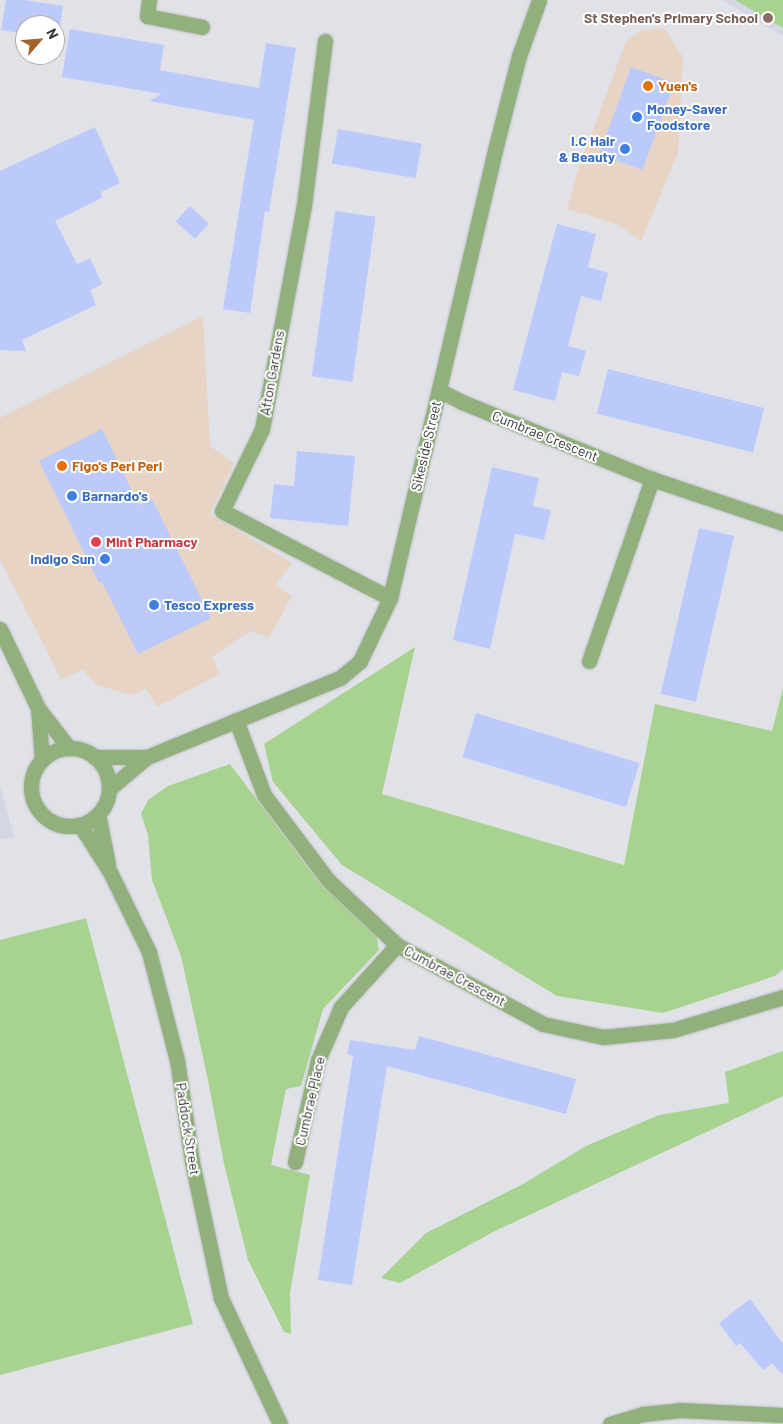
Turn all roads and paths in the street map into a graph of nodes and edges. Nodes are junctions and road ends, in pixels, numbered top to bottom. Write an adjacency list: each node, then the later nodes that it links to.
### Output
1 (149, 0): 3 (street)
2 (539, 0): 5 (street, Sikeside Street)
3 (202, 26)
4 (325, 41): 8 (street, Afton Gardens)
5 (439, 390): 6 (street, Cumbrae Crescent); 8 (street, Sikeside Street)
6 (652, 479): 7 (street, Cumbrae Crescent); 10 (street)
7 (783, 523)
8 (390, 598): 12 (street, Sikeside Street)
9 (0, 630): 11 (street)
10 (589, 662)
11 (38, 708): 13 (street); 16 (street)
12 (236, 720): 15 (street, Sikeside Street); 21 (street, Cumbrae Crescent)
13 (69, 748): 14 (street); 16 (street)
14 (94, 757): 15 (street, Sikeside Street); 17 (street)
15 (147, 757): 17 (street, Sikeside Street)
16 (42, 760): 19 (street)
17 (109, 790): 18 (street)
18 (98, 814): 19 (street); 20 (street, Paddock Street)
19 (80, 825): 20 (street, Paddock Street)
20 (110, 872): 26 (street, Paddock Street)
21 (397, 945): 22 (street, Cumbrae Crescent); 23 (street, Cumbrae Place)
22 (783, 997)
23 (295, 1162)
24 (783, 1415): 25 (street)
25 (766, 1420): 27 (street)
26 (280, 1424)
27 (610, 1424)

